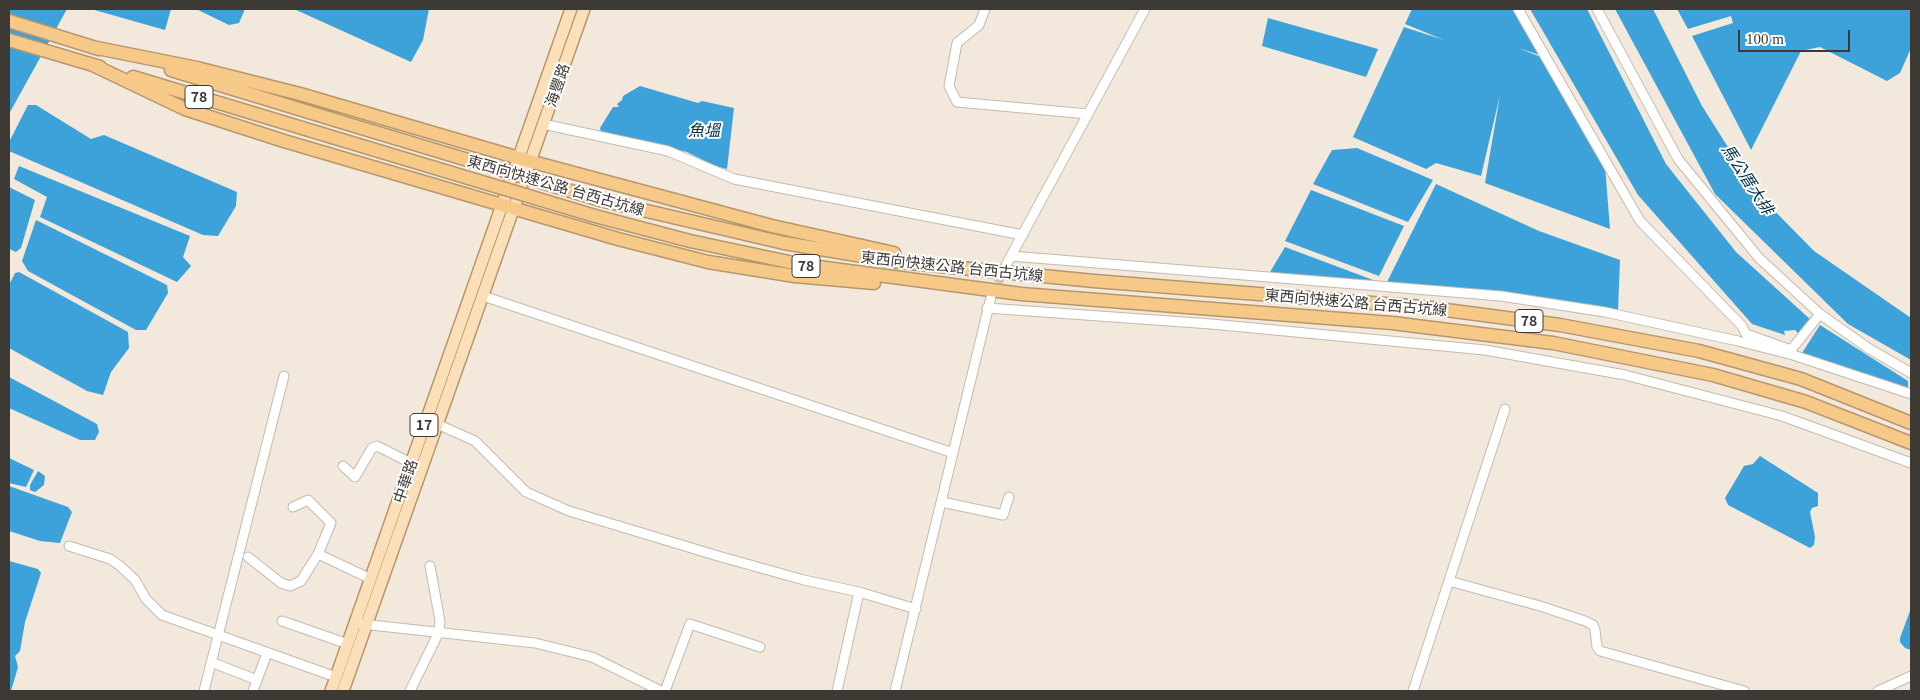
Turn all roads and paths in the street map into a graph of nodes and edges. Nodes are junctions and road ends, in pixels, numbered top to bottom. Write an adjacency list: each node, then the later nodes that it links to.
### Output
1 (571, 9): 13 (main road, 海豐路 / 17)
2 (584, 9): 12 (main road, 海豐路 / 17)
3 (985, 9): 11 (street)
4 (1145, 9): 11 (street)
5 (1518, 9): 23 (street)
6 (1597, 9): 23 (street)
7 (9, 21): 9 (highway, 東西向快速公路 台西古坑線 / 78)
8 (9, 40): 10 (highway, 東西向快速公路 台西古坑線 / 78)
9 (92, 47): 13 (highway); 18 (highway, 東西向快速公路 台西古坑線 / 78, bridge)
10 (94, 64): 14 (highway); 19 (highway, 東西向快速公路 台西古坑線 / 78, bridge)
11 (1088, 114): 15 (street)
12 (543, 124): 13 (main road, 海豐路 / 17); 15 (street)
13 (524, 160): 14 (main road, 中華路 / 17); 18 (highway)
14 (507, 205): 19 (highway); 20 (main road, 中華路 / 17); 32 (main road, 中華路 / 17)
15 (1023, 234): 16 (street)
16 (1011, 256): 17 (street); 26 (street)
17 (1006, 265)
18 (1020, 274): 28 (highway, 東西向快速公路 台西古坑線 / 78)
19 (1021, 294): 30 (highway, 東西向快速公路 台西古坑線 / 78)
20 (483, 296): 29 (main road, 中華路 / 17); 31 (street)
21 (991, 298): 22 (street)
22 (987, 308): 31 (street); 33 (street)
23 (1820, 314): 24 (street)
24 (1911, 372)
25 (284, 376): 50 (street)
26 (1911, 394)
27 (1505, 409): 43 (street)
28 (1911, 423)
29 (438, 424): 44 (street); 48 (main road, 中華路 / 17)
30 (1911, 443)
31 (954, 453): 36 (street)
32 (411, 463): 34 (street); 42 (main road, 中華路 / 17)
33 (1911, 463)
34 (342, 466)
35 (1010, 497): 36 (street)
36 (942, 502): 45 (street)
37 (293, 507): 39 (street)
38 (69, 546): 50 (street)
39 (318, 554): 40 (street); 42 (street)
40 (248, 557)
41 (430, 566): 49 (street)
42 (371, 579): 47 (main road, 中華路 / 17)
43 (1449, 581): 67 (street); 68 (street)
44 (859, 592): 45 (street); 65 (street)
45 (916, 609): 66 (street)
46 (282, 620): 51 (street)
47 (356, 623): 48 (street); 51 (main road, 中華路 / 17)
48 (368, 624): 49 (street); 61 (main road, 中華路 / 17)
49 (439, 632): 62 (street); 63 (street)
50 (218, 636): 53 (street); 54 (street)
51 (348, 644): 56 (main road, 中華路 / 17)
52 (760, 647): 64 (street)
53 (267, 653): 56 (street); 57 (street)
54 (211, 662): 57 (street); 58 (street)
55 (1911, 676): 69 (street)
56 (336, 677): 60 (main road, 中華路 / 17)
57 (257, 680): 59 (street)
58 (204, 691)
59 (253, 691)
60 (331, 691)
61 (344, 691)
62 (410, 691)
63 (661, 691)
64 (665, 691)
65 (837, 691)
66 (895, 691)
67 (1413, 691)
68 (1744, 691)
69 (1878, 691)

